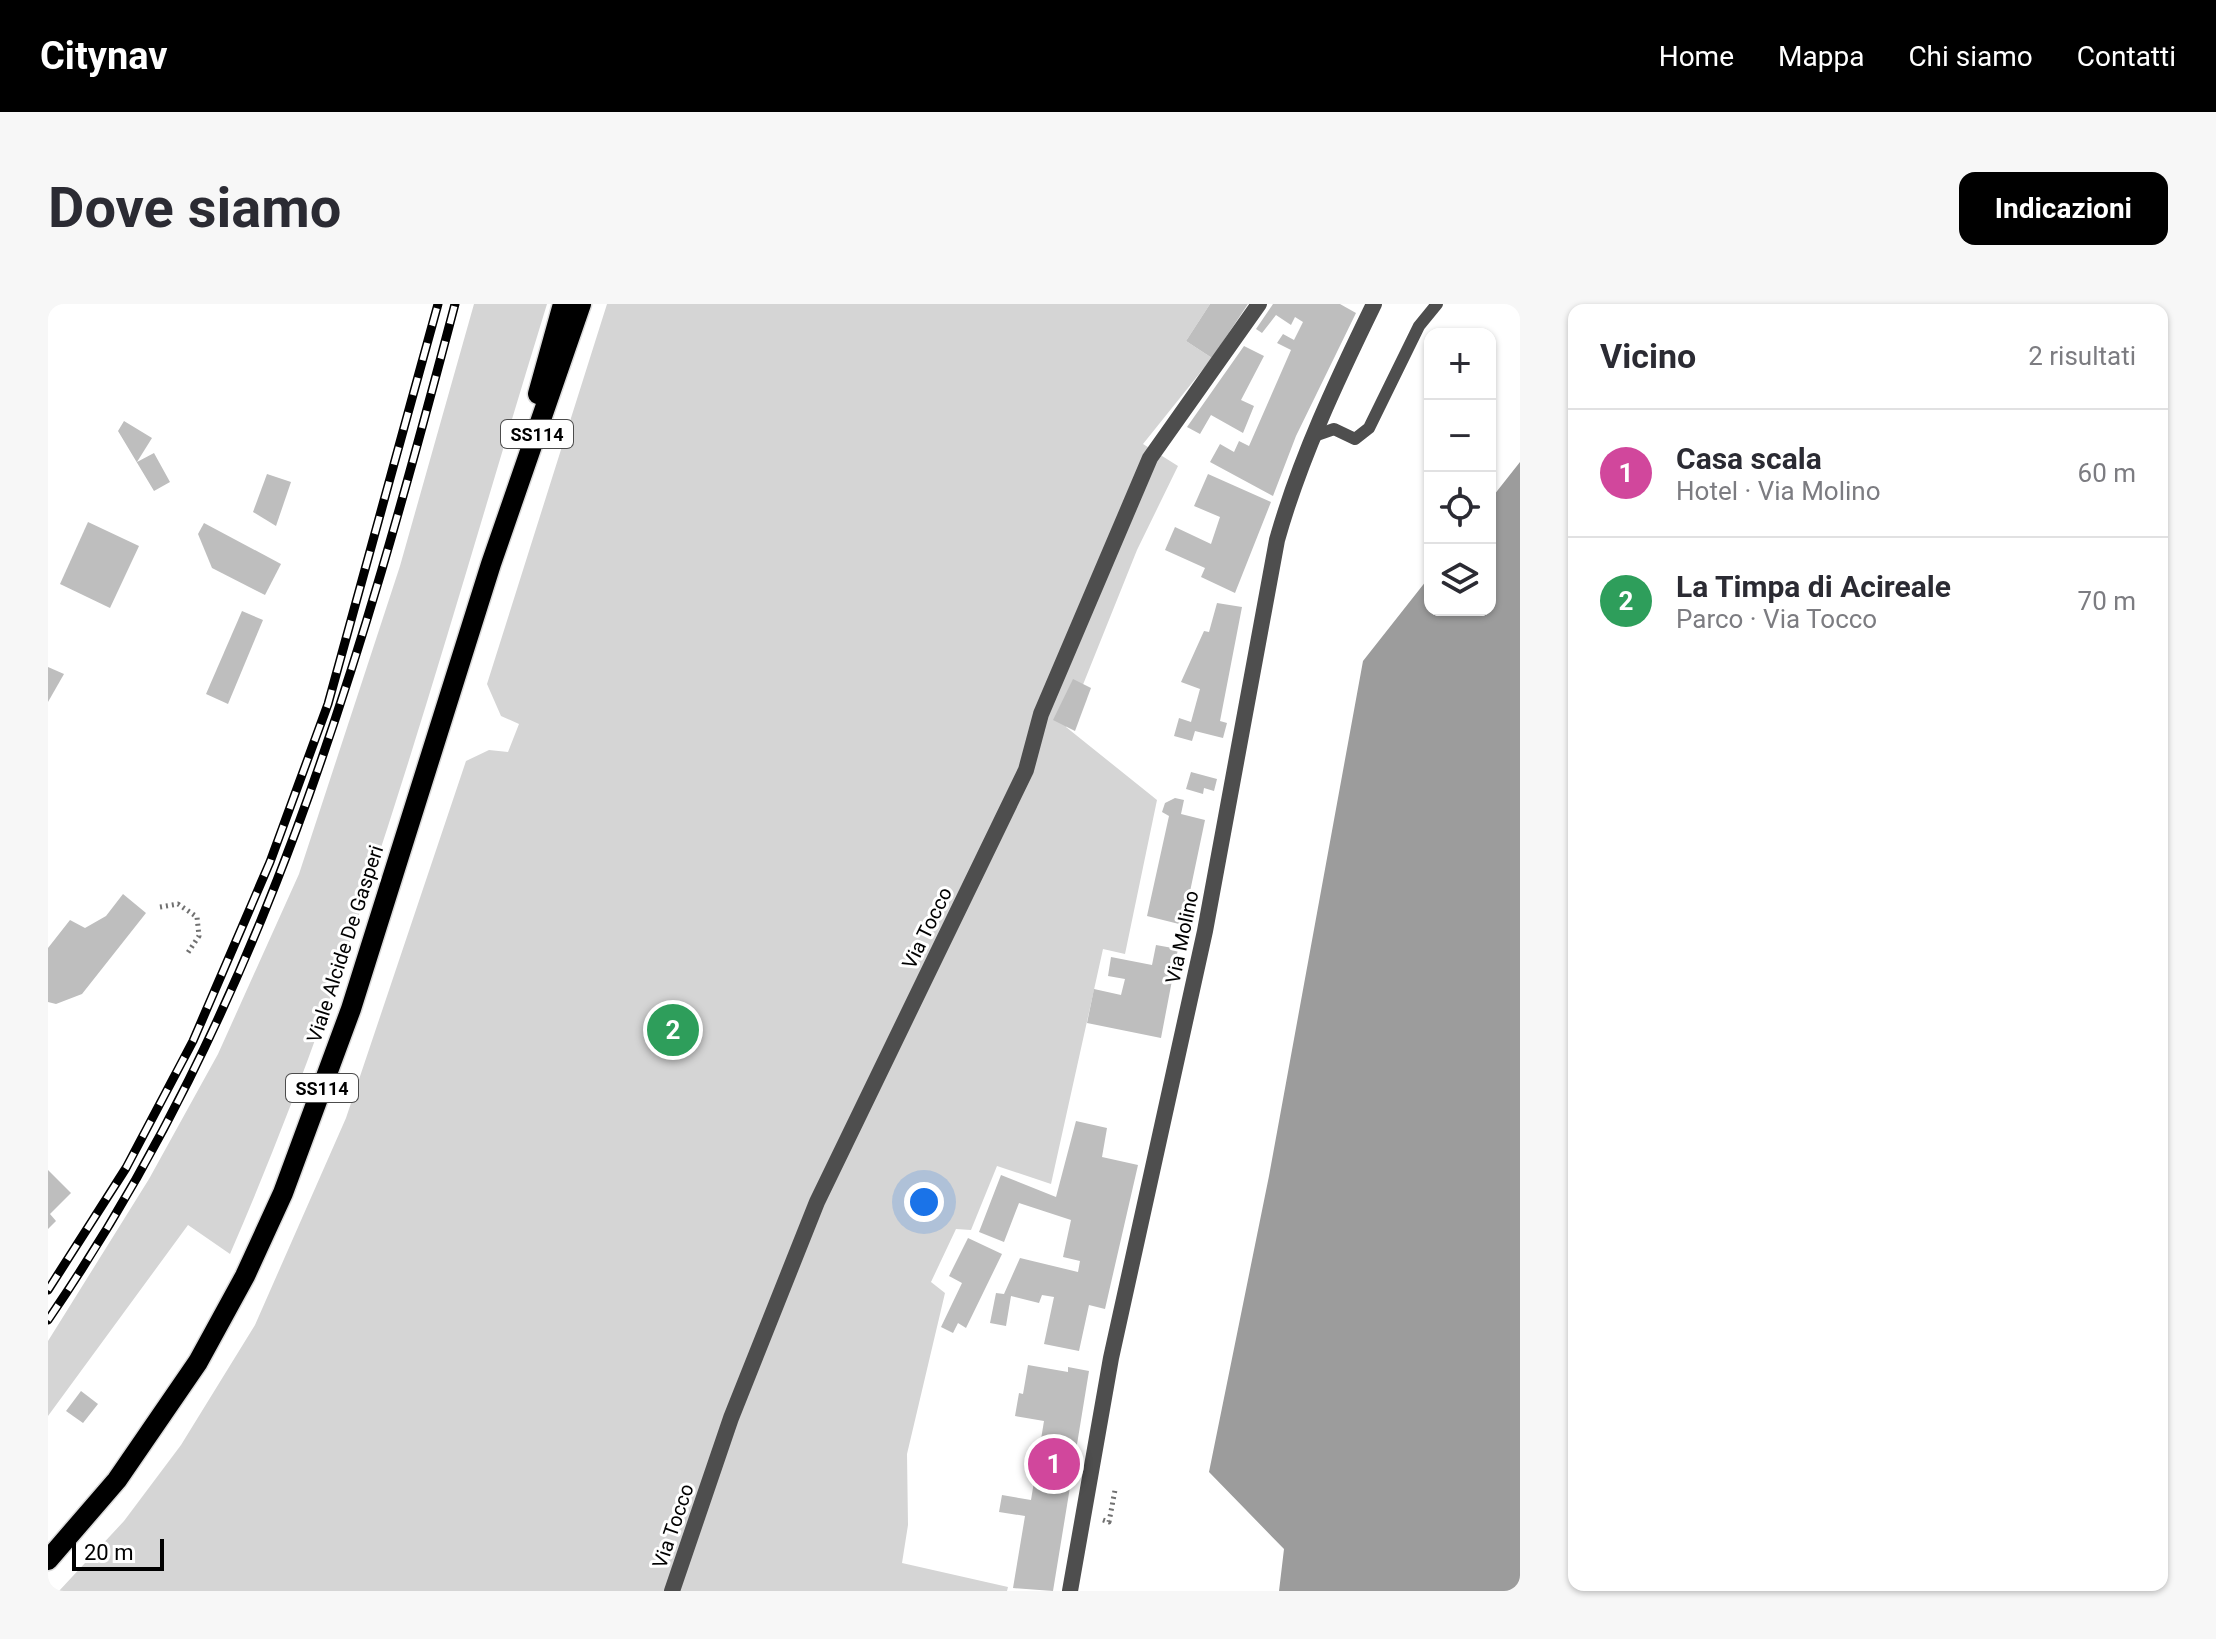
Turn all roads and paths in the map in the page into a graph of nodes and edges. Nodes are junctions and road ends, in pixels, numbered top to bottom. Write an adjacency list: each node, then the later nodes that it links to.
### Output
1 (563, 304): 7 (main road, Viale Alcide De Gasperi / SS114)
2 (581, 304): 7 (main road, Viale Alcide De Gasperi / SS114)
3 (1259, 304): 11 (street, Via Tocco)
4 (1374, 304): 6 (street, Via Molino)
5 (1437, 304): 6 (lane)
6 (1314, 436): 12 (street, Via Molino)
7 (491, 564): 10 (main road, Viale Alcide De Gasperi / SS114)
8 (160, 907): 9 (path)
9 (187, 954)
10 (48, 1560)
11 (672, 1591)
12 (1070, 1591)

